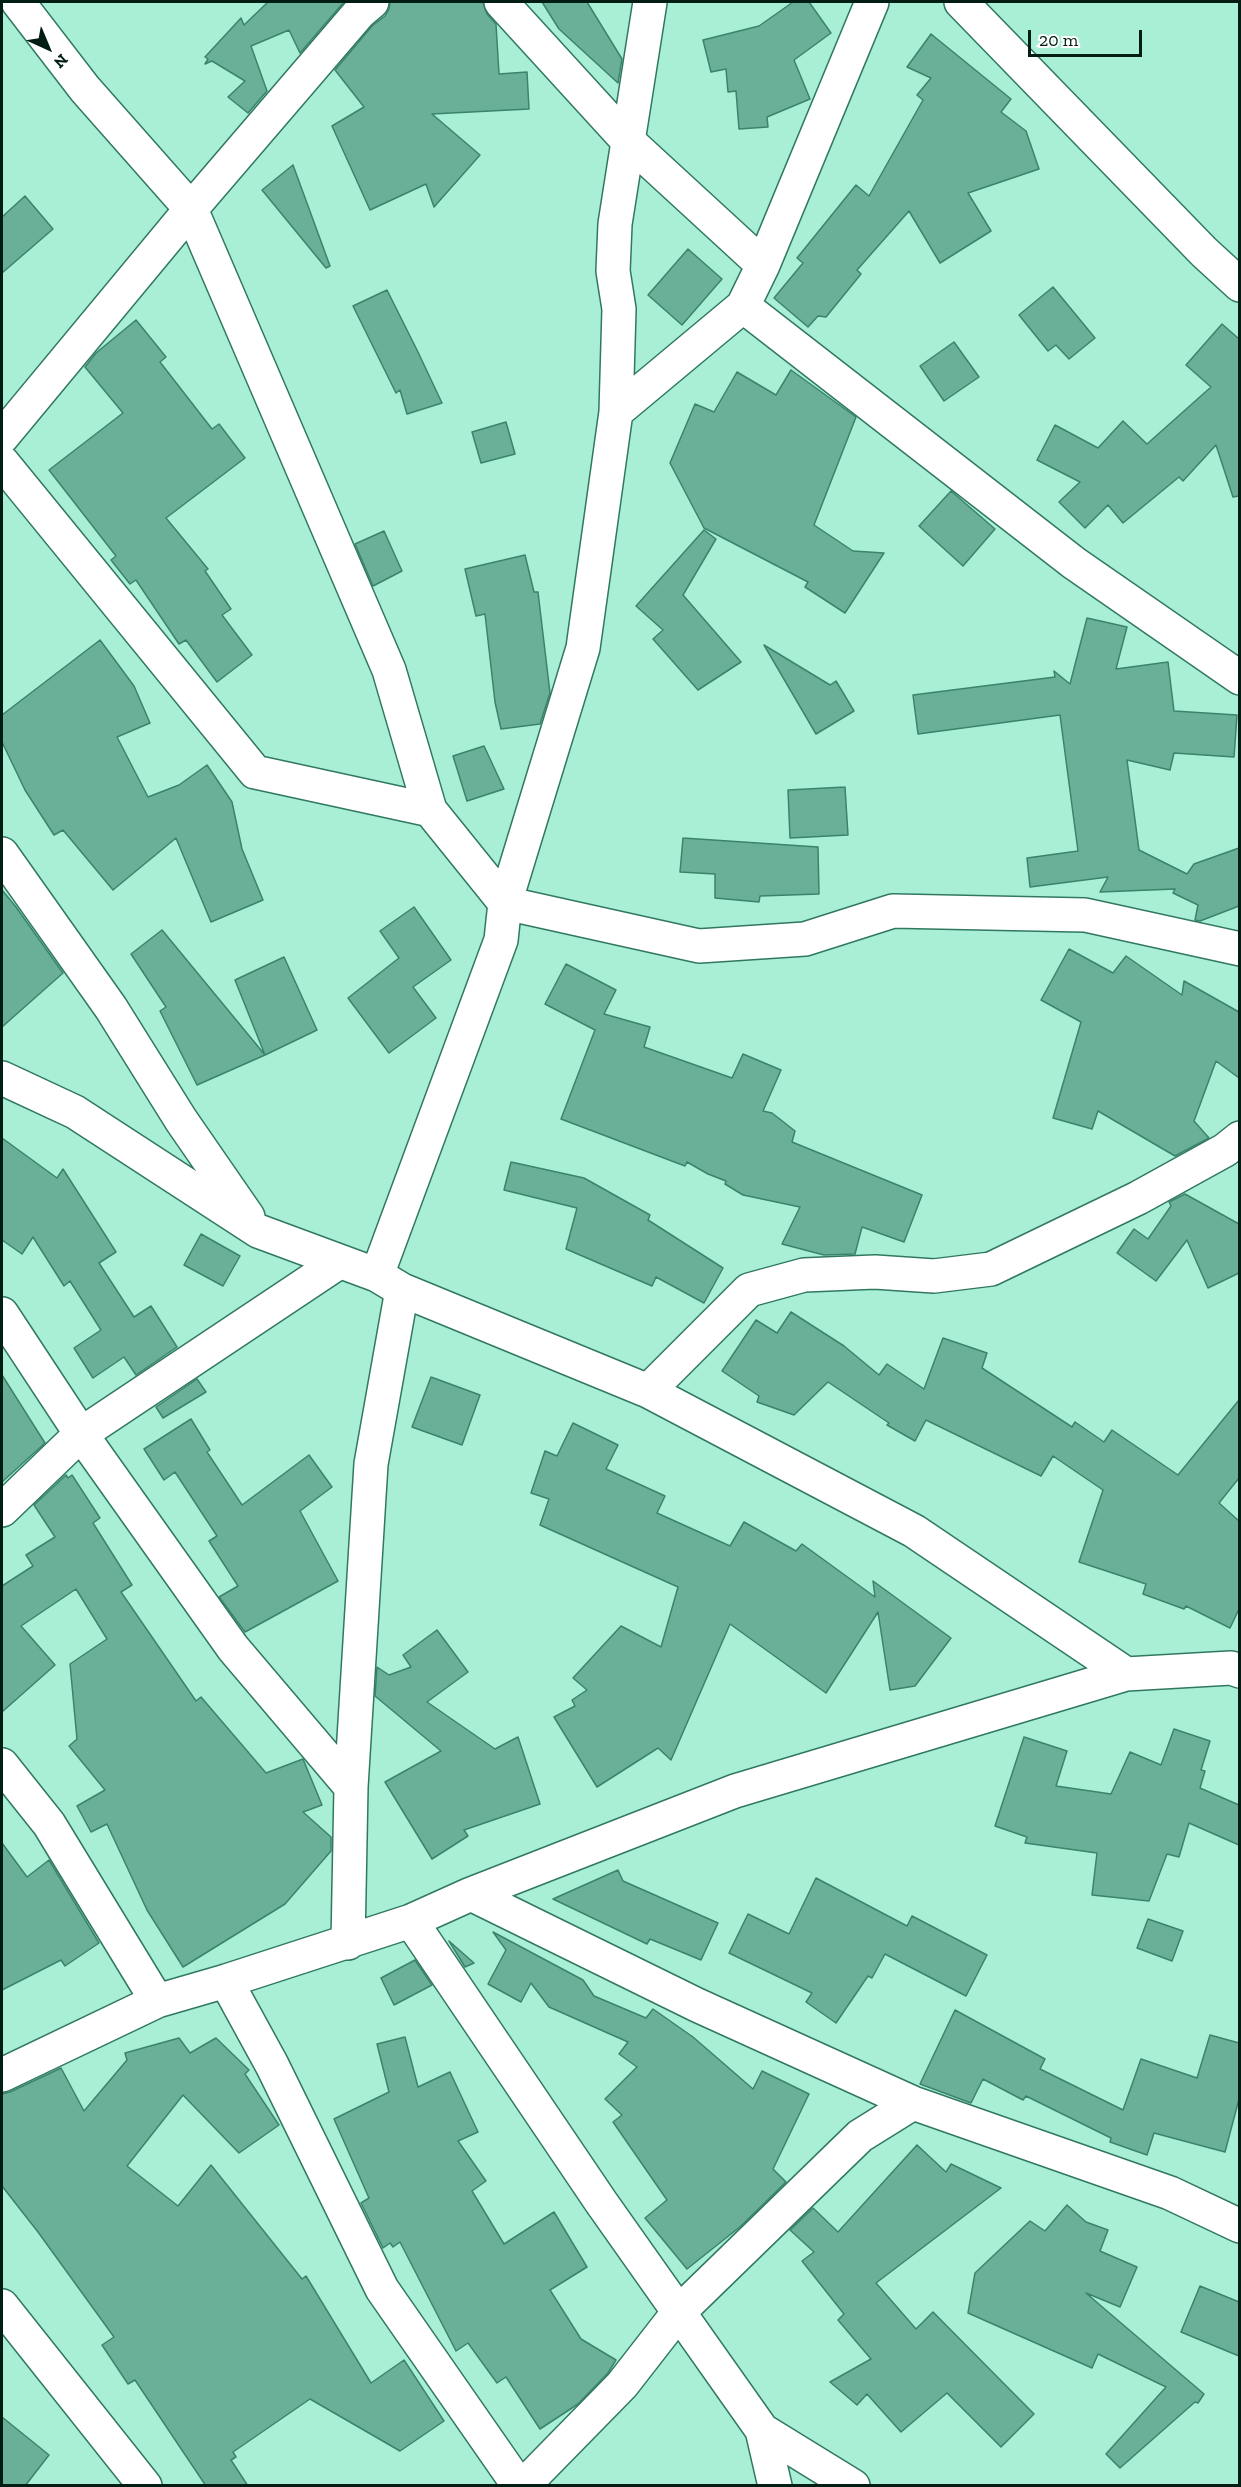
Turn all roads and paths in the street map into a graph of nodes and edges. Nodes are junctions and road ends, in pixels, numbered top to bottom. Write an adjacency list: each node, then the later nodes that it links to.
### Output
1 (18, 2): 8 (street)
2 (372, 2): 8 (street)
3 (501, 2): 7 (street)
4 (650, 2): 7 (street)
5 (872, 2): 9 (street)
6 (961, 2): 10 (street)
7 (627, 140): 9 (street); 12 (street)
8 (191, 209): 13 (street); 16 (street)
9 (763, 265): 11 (street)
10 (1239, 285)
11 (743, 306): 12 (street); 15 (street)
12 (616, 412): 18 (street)
13 (2, 437)
14 (2, 462): 16 (street)
15 (1239, 678)
16 (430, 810): 18 (street)
17 (2, 854): 22 (street)
18 (505, 903): 19 (street); 24 (street)
19 (1239, 950)
20 (2, 1078): 22 (street)
21 (1239, 1138): 26 (street)
22 (258, 1231): 23 (street)
23 (339, 1262): 24 (street); 27 (street)
24 (390, 1282): 26 (street); 32 (street)
25 (2, 1314): 27 (street)
26 (648, 1391): 30 (street)
27 (81, 1434): 28 (street); 32 (street)
28 (2, 1510)
29 (1237, 1667): 30 (street)
30 (1126, 1674): 33 (street)
31 (2, 1766): 37 (street)
32 (351, 1787): 35 (street)
33 (471, 1894): 34 (street); 39 (street)
34 (411, 1921): 35 (street); 42 (street)
35 (348, 1942): 36 (street)
36 (226, 1981): 37 (street); 45 (street)
37 (157, 2001): 38 (street)
38 (2, 2075)
39 (913, 2103): 40 (street); 42 (street)
40 (1239, 2226)
41 (2, 2306): 44 (street)
42 (678, 2313): 43 (street); 46 (street)
43 (762, 2430): 47 (street); 48 (street)
44 (145, 2486)
45 (519, 2486)
46 (523, 2486)
47 (775, 2486)
48 (853, 2486)

